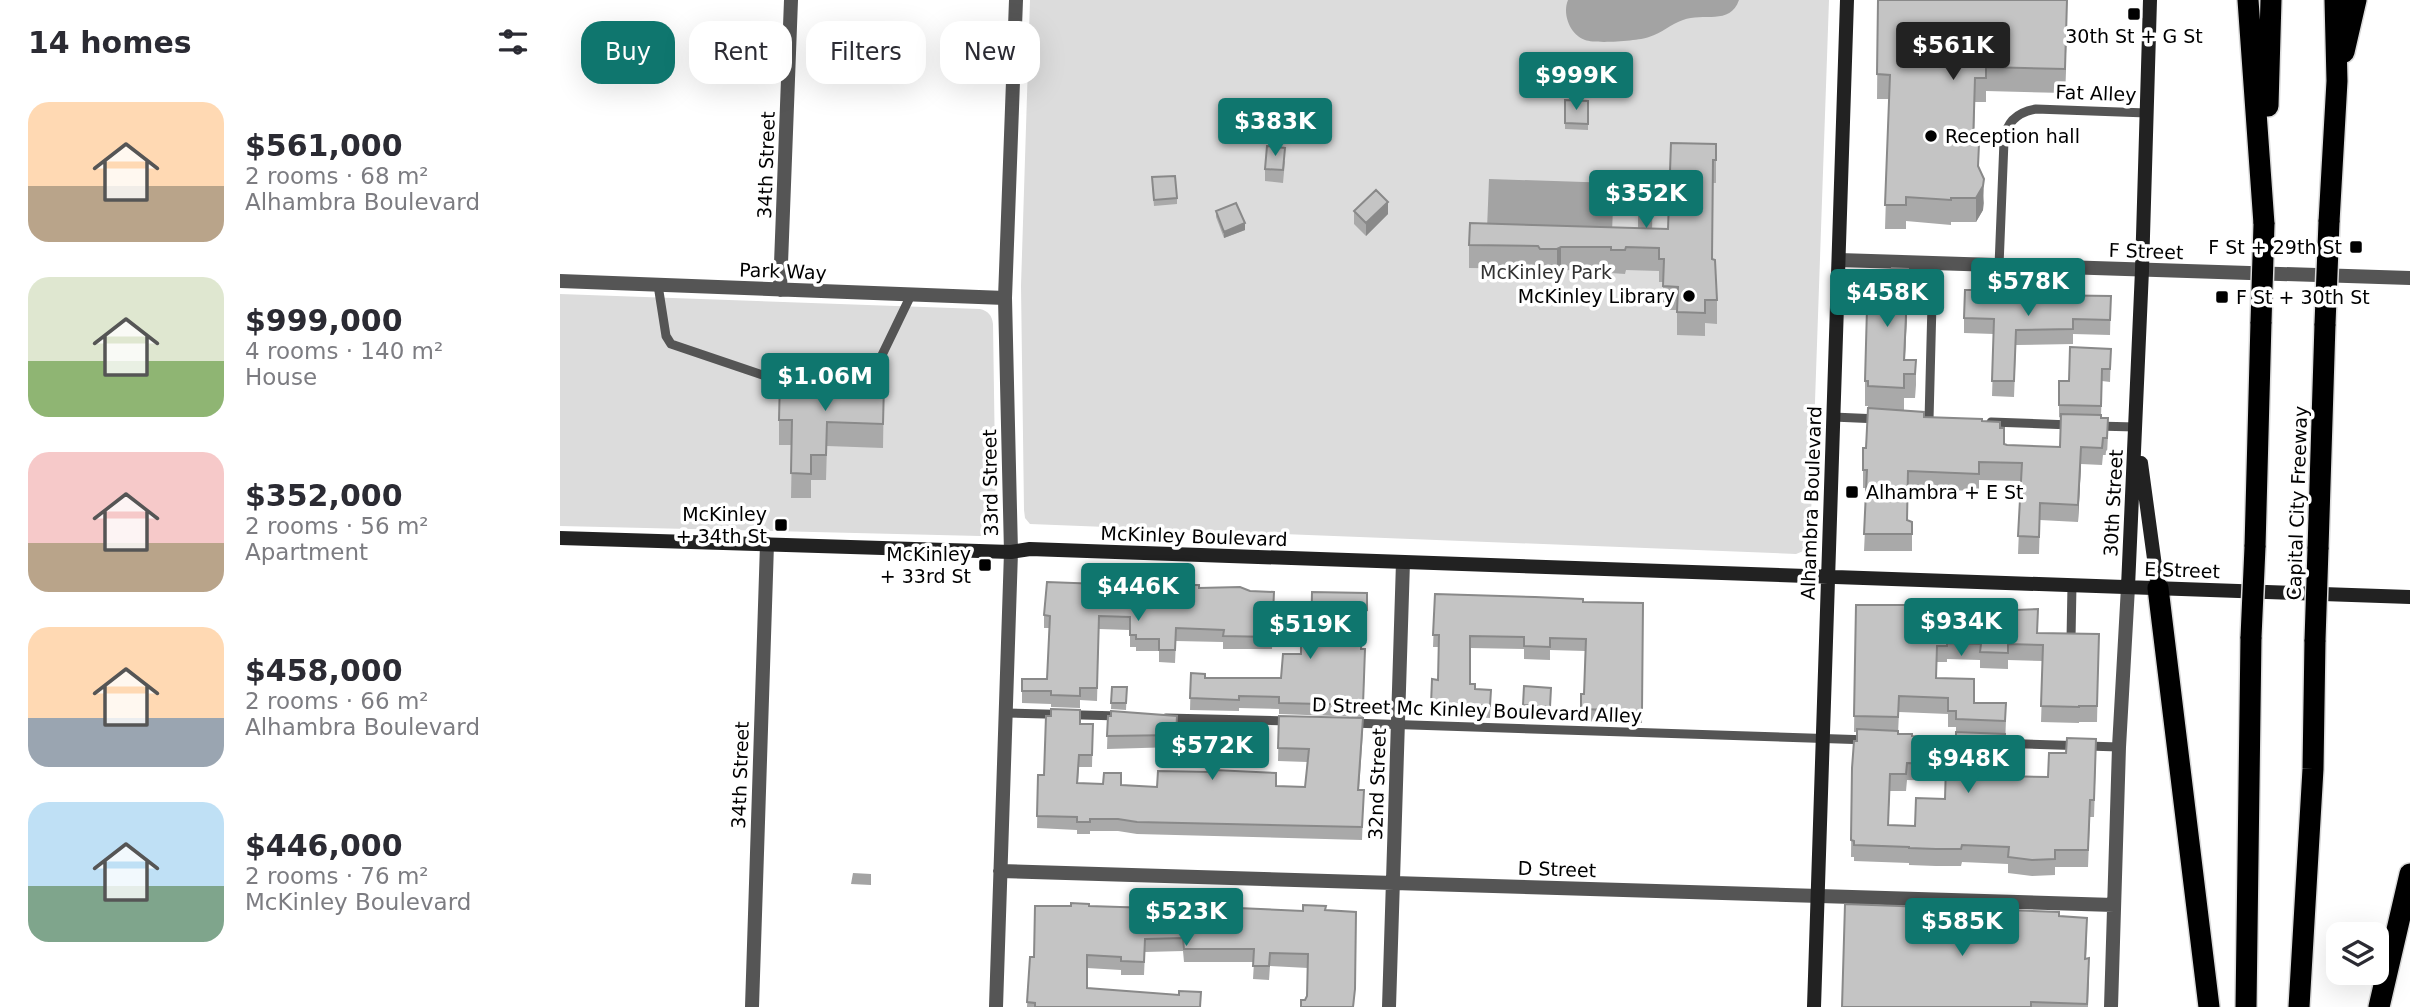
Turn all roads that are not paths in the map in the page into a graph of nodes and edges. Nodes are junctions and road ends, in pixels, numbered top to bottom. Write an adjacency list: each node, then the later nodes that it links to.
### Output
1 (791, 0): 17 (street, 34th Street)
2 (1016, 0): 19 (street, 33rd Street)
3 (1847, 0): 10 (street, Alhambra Boulevard)
4 (2150, 0): 8 (street, 30th Street)
5 (2248, 0): 9 (highway)
6 (2271, 0): 9 (highway)
7 (2346, 1): 59 (highway, Capital City Freeway, bridge)
8 (2147, 113): 12 (lane, Fat Alley); 13 (street, 30th Street)
9 (2264, 224): 58 (highway, bridge)
10 (1839, 260): 11 (street, F Street); 20 (street, Alhambra Boulevard)
11 (1933, 264): 12 (street, F Street); 23 (lane)
12 (1999, 266): 13 (street, F Street)
13 (2142, 270): 14 (street, F Street); 26 (street, 30th Street)
14 (2410, 278)
15 (560, 281): 16 (street, Park Way)
16 (658, 285): 17 (street, Park Way); 18 (lane)
17 (780, 290): 18 (street, Park Way)
18 (911, 295): 19 (street, Park Way)
19 (1005, 298): 29 (street, 33rd Street)
20 (1833, 417): 21 (lane); 31 (street, Alhambra Boulevard)
21 (1887, 419)
22 (1915, 420): 23 (lane)
23 (1929, 420): 24 (lane)
24 (1942, 421)
25 (1981, 422): 26 (lane)
26 (2136, 427): 33 (street, 30th Street); 34 (street)
27 (560, 538): 28 (street, McKinley Boulevard)
28 (767, 544): 29 (street, McKinley Boulevard); 52 (street, 34th Street)
29 (1011, 552): 30 (street, McKinley Boulevard); 37 (street, 33rd Street)
30 (1404, 562): 31 (street, McKinley Boulevard); 42 (street, 32nd Street)
31 (1828, 577): 32 (street, E Street); 43 (street, Alhambra Boulevard)
32 (2072, 585): 33 (street, E Street); 36 (lane)
33 (2128, 587): 34 (street, E Street); 46 (street, 30th Street)
34 (2158, 588): 35 (street, E Street); 57 (highway)
35 (2410, 597)
36 (2071, 639)
37 (1004, 713): 38 (lane); 47 (street, 33rd Street)
38 (1127, 716)
39 (1155, 717): 40 (lane, D Street Mc Kinley Boulevard Alley)
40 (1304, 722)
41 (1345, 723): 42 (lane, D Street Mc Kinley Boulevard Alley)
42 (1399, 725): 43 (lane, D Street Mc Kinley Boulevard Alley); 49 (street, 32nd Street)
43 (1822, 738): 44 (lane, D Street Mc Kinley Boulevard Alley); 50 (street, Alhambra Boulevard)
44 (1874, 740)
45 (1988, 743): 46 (lane)
46 (2119, 747): 51 (street, 30th Street)
47 (1000, 871): 49 (street, D Street); 53 (street, 33rd Street)
48 (2410, 874): 60 (highway)
49 (1393, 883): 50 (street, D Street); 54 (street, 32nd Street)
50 (1817, 896): 51 (street, D Street); 55 (street, Alhambra Boulevard)
51 (2114, 905): 56 (street, 30th Street)
52 (752, 1007)
53 (996, 1007)
54 (1389, 1007)
55 (1814, 1007)
56 (2111, 1007)
57 (2209, 1007)
58 (2246, 1007)
59 (2299, 1007)
60 (2379, 1007)

